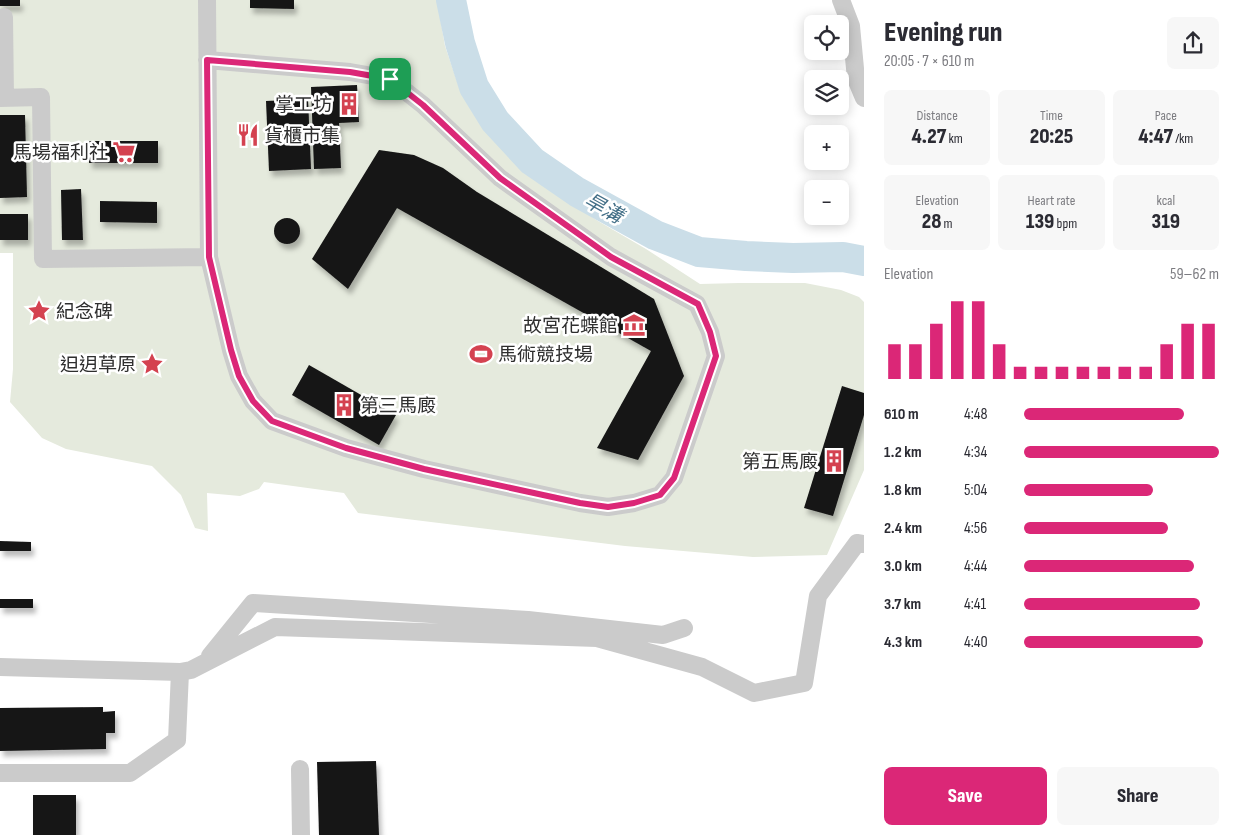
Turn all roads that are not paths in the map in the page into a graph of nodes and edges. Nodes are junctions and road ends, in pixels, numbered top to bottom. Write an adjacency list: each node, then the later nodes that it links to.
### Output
1 (207, 0): 4 (street)
2 (841, 0): 6 (street)
3 (4, 17): 5 (street)
4 (207, 60): 7 (street); 7 (street)
5 (2, 98): 7 (street)
6 (864, 98)
7 (209, 257)
8 (864, 544): 10 (street)
9 (684, 628): 10 (street)
10 (205, 663): 12 (street)
11 (0, 667): 12 (street)
12 (180, 672): 14 (street)
13 (300, 769): 15 (street)
14 (0, 773)
15 (301, 835)

